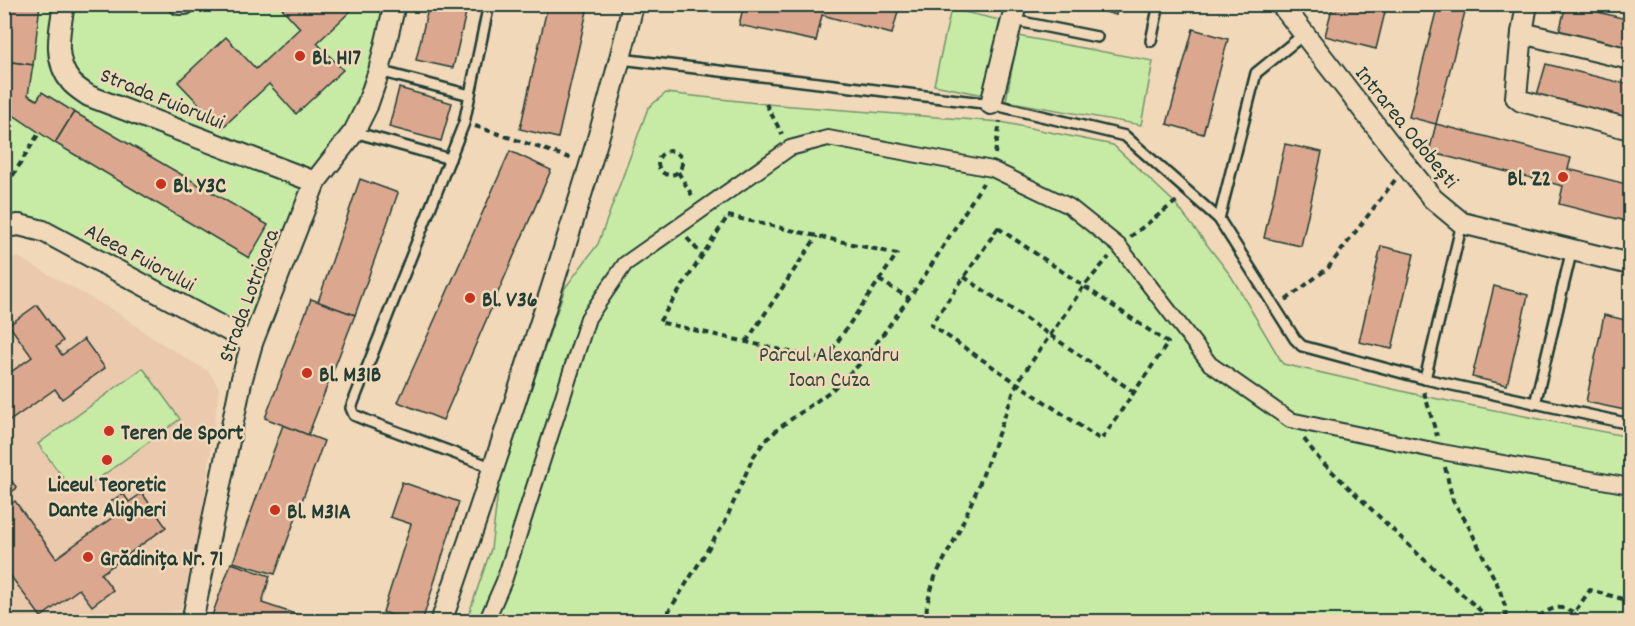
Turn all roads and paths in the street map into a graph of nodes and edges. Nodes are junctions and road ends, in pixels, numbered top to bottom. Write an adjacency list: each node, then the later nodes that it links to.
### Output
1 (64, 4): 32 (street, Strada Fuiorului)
2 (179, 4): 3 (street)
3 (185, 4)
4 (395, 4): 17 (street, Strada Lotrioara)
5 (489, 4): 18 (lane)
6 (633, 4): 15 (street)
7 (1159, 4): 14 (lane)
8 (1281, 4): 12 (street, Intrarea Odobești)
9 (1527, 4): 11 (street)
10 (1014, 12): 13 (lane); 20 (street)
11 (1522, 33): 16 (street); 22 (street)
12 (1303, 35): 28 (street, Intrarea Odobești); 37 (lane)
13 (1097, 37)
14 (1151, 41)
15 (621, 58): 20 (lane); 27 (street)
16 (1630, 59)
17 (380, 71): 18 (lane); 23 (street, Strada Lotrioara)
18 (470, 95): 21 (lane)
19 (766, 104): 25 (path)
20 (991, 104): 29 (path); 34 (lane)
21 (464, 123): 26 (lane); 27 (path)
22 (1630, 129)
23 (354, 132): 26 (lane); 32 (street, Strada Lotrioara)
24 (39, 133): 33 (path)
25 (790, 148): 29 (street); 65 (street)
26 (450, 159): 59 (lane)
27 (591, 165): 59 (street)
28 (1406, 165): 38 (street, Intrarea Odobești); 48 (path)
29 (992, 169): 41 (street); 47 (path)
30 (678, 172): 30 (path); 36 (path)
31 (4, 176): 33 (path)
32 (315, 182): 51 (street, Strada Lotrioara)
33 (7, 185): 35 (path)
34 (1187, 191): 37 (lane); 41 (path)
35 (4, 192)
36 (691, 194)
37 (1219, 219): 48 (lane)
38 (1462, 223): 42 (street, Intrarea Odobești); 52 (lane)
39 (4, 226): 51 (street, Aleea Fuiorului)
40 (817, 236): 45 (path); 50 (path); 50 (path)
41 (1119, 246): 46 (path); 56 (street)
42 (1572, 249): 43 (street, Intrarea Odobești); 55 (lane)
43 (1630, 264)
44 (964, 277): 46 (path); 49 (path); 53 (path)
45 (879, 279): 47 (path); 50 (path)
46 (1084, 286): 49 (path); 54 (path)
47 (910, 298): 66 (path)
48 (1276, 308): 52 (lane)
49 (1050, 335): 53 (path); 54 (path)
50 (746, 342)
51 (252, 343): 63 (street, Strada Lotrioara)
52 (1425, 379): 55 (lane); 58 (path)
53 (1017, 383): 54 (path); 67 (path)
54 (1134, 392)
55 (1535, 404): 57 (lane)
56 (1290, 420): 58 (street); 68 (path)
57 (1630, 424)
58 (1442, 452): 60 (street); 69 (path)
59 (495, 468): 64 (street)
60 (1630, 486)
61 (1630, 600): 62 (path)
62 (1574, 613): 70 (path); 71 (path)
63 (192, 621)
64 (441, 621)
65 (486, 621)
66 (662, 621)
67 (926, 621)
68 (1493, 621)
69 (1506, 621)
70 (1530, 621)
71 (1580, 621)

